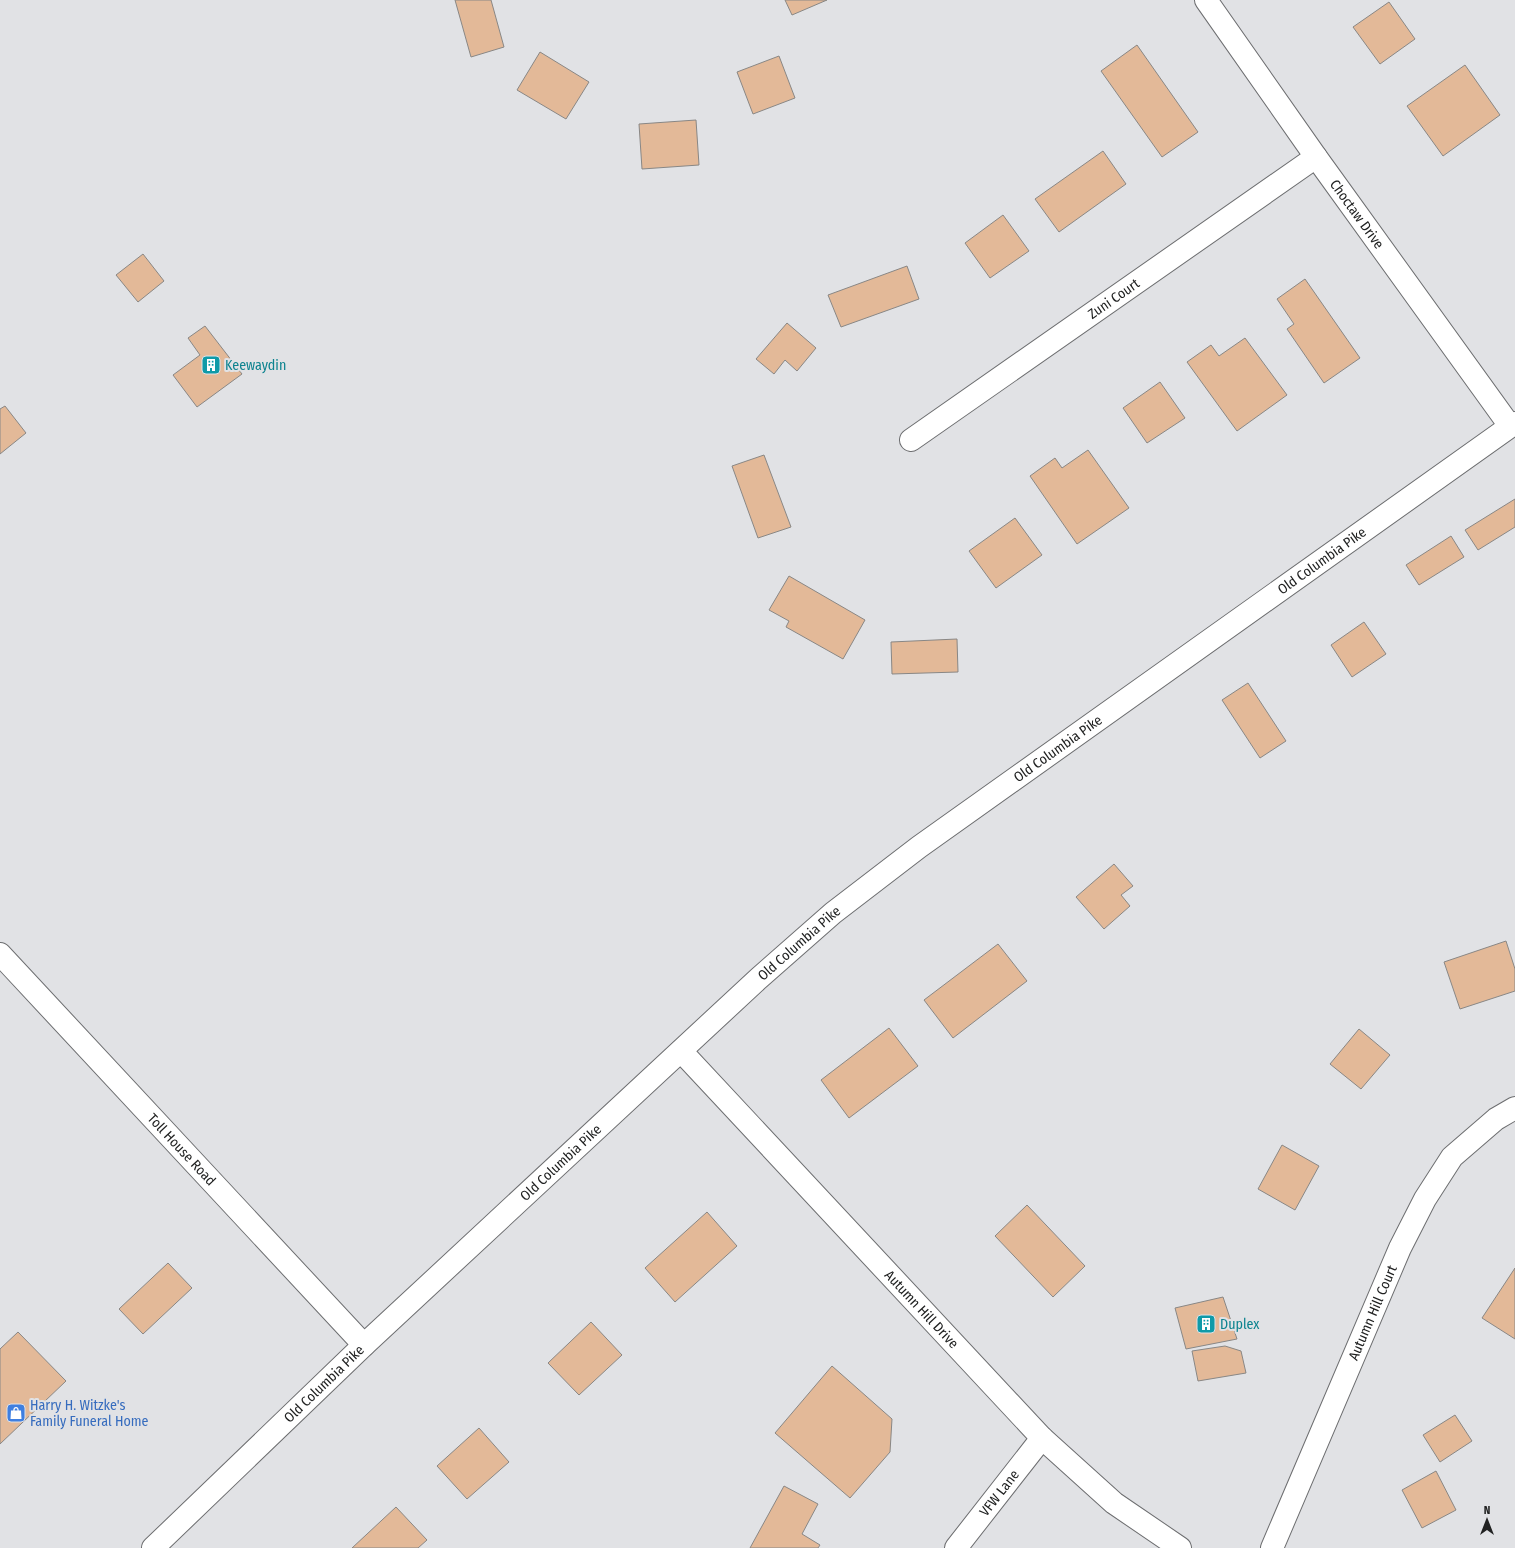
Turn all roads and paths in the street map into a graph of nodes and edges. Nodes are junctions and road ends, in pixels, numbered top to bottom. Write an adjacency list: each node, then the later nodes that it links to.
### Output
1 (1206, 0): 2 (street, Choctaw Drive)
2 (1316, 157): 3 (street, Choctaw Drive); 4 (street, Zuni Court)
3 (1513, 424): 6 (street, Old Columbia Pike)
4 (911, 440)
5 (0, 954): 8 (street, Toll House Road)
6 (681, 1051): 8 (street, Old Columbia Pike); 9 (street, Autumn Hill Drive)
7 (1515, 1108): 13 (street, Autumn Hill Court)
8 (364, 1345): 10 (street, Old Columbia Pike)
9 (1042, 1438): 11 (street, VFW Lane); 12 (street, Autumn Hill Drive)
10 (153, 1548)
11 (956, 1548)
12 (1180, 1548)
13 (1272, 1548)

